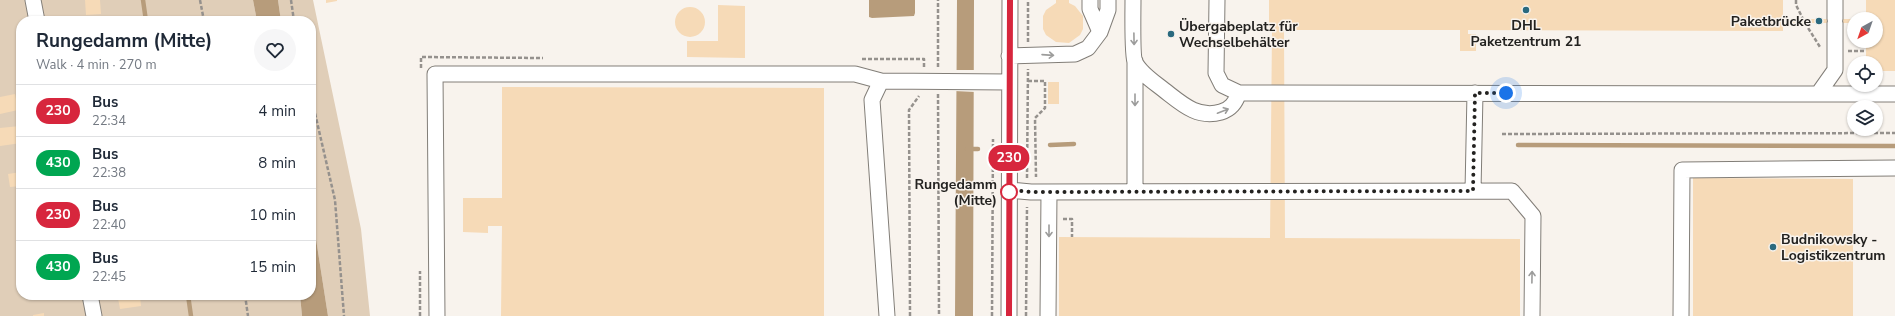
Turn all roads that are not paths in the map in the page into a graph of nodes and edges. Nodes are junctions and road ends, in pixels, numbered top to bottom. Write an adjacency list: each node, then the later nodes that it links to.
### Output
1 (33, 0): 8 (street)
2 (1010, 0): 10 (street)
3 (1090, 0): 9 (street)
4 (1108, 0): 9 (street)
5 (1133, 0): 11 (street, one-way to 11)
6 (1217, 0): 14 (street)
7 (1835, 0): 16 (street)
8 (36, 16)
9 (1100, 32): 10 (street, one-way to 9)
10 (1009, 56): 13 (street)
11 (1135, 61): 14 (street, one-way to 14); 22 (street, one-way to 22)
12 (881, 80): 13 (street); 25 (street); 26 (street)
13 (1009, 82): 19 (street)
14 (1239, 93): 15 (street)
15 (1475, 93): 16 (street); 20 (street)
16 (1818, 94): 17 (street)
17 (1895, 94)
18 (1895, 168): 30 (street)
19 (1009, 190): 21 (street); 27 (street)
20 (1473, 191): 22 (street); 29 (street, one-way to 20)
21 (1038, 192): 22 (street); 28 (street, one-way to 28)
22 (1136, 192)
23 (91, 300): 24 (street)
24 (94, 316)
25 (437, 316)
26 (887, 316)
27 (1009, 316)
28 (1048, 316)
29 (1532, 316)
30 (1681, 316)

